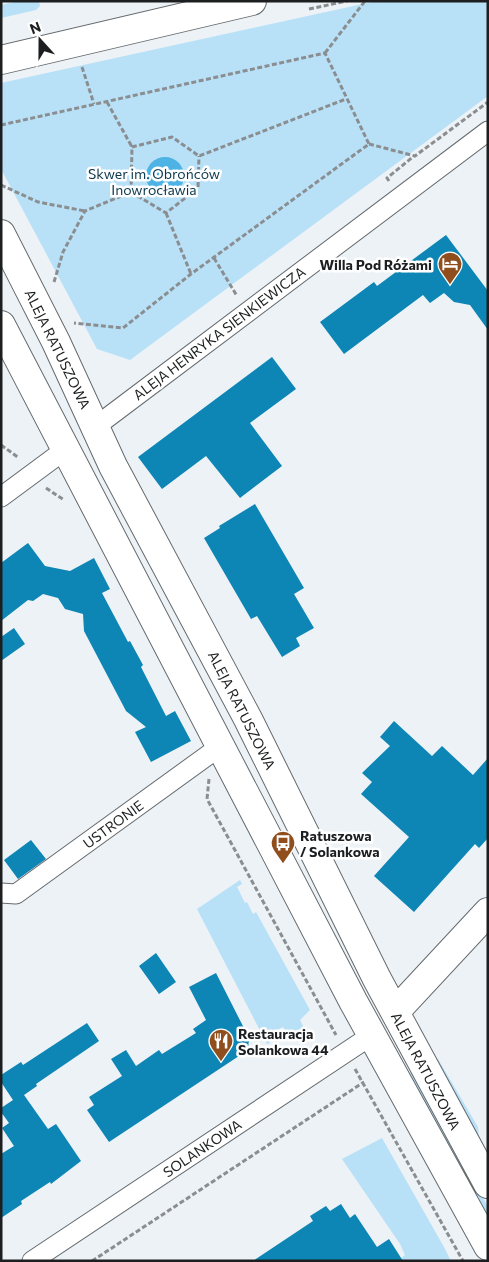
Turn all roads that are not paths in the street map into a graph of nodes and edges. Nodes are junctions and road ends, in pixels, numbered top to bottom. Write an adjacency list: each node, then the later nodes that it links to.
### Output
1 (252, 1): 2 (street)
2 (1, 60)
3 (488, 131): 6 (street, ALEJA HENRYKA SIENKIEWICZA)
4 (1, 234): 6 (street, ALEJA RATUSZOWA)
5 (1, 325): 7 (street)
6 (95, 427): 12 (street, ALEJA RATUSZOWA)
7 (66, 449): 8 (street); 9 (street)
8 (1, 497)
9 (214, 751): 10 (street, USTRONIE); 13 (street)
10 (1, 893)
11 (488, 912): 12 (street)
12 (395, 1012): 14 (street, ALEJA RATUSZOWA)
13 (372, 1035): 15 (street); 16 (street, SOLANKOWA)
14 (488, 1184)
15 (488, 1246)
16 (32, 1261)

